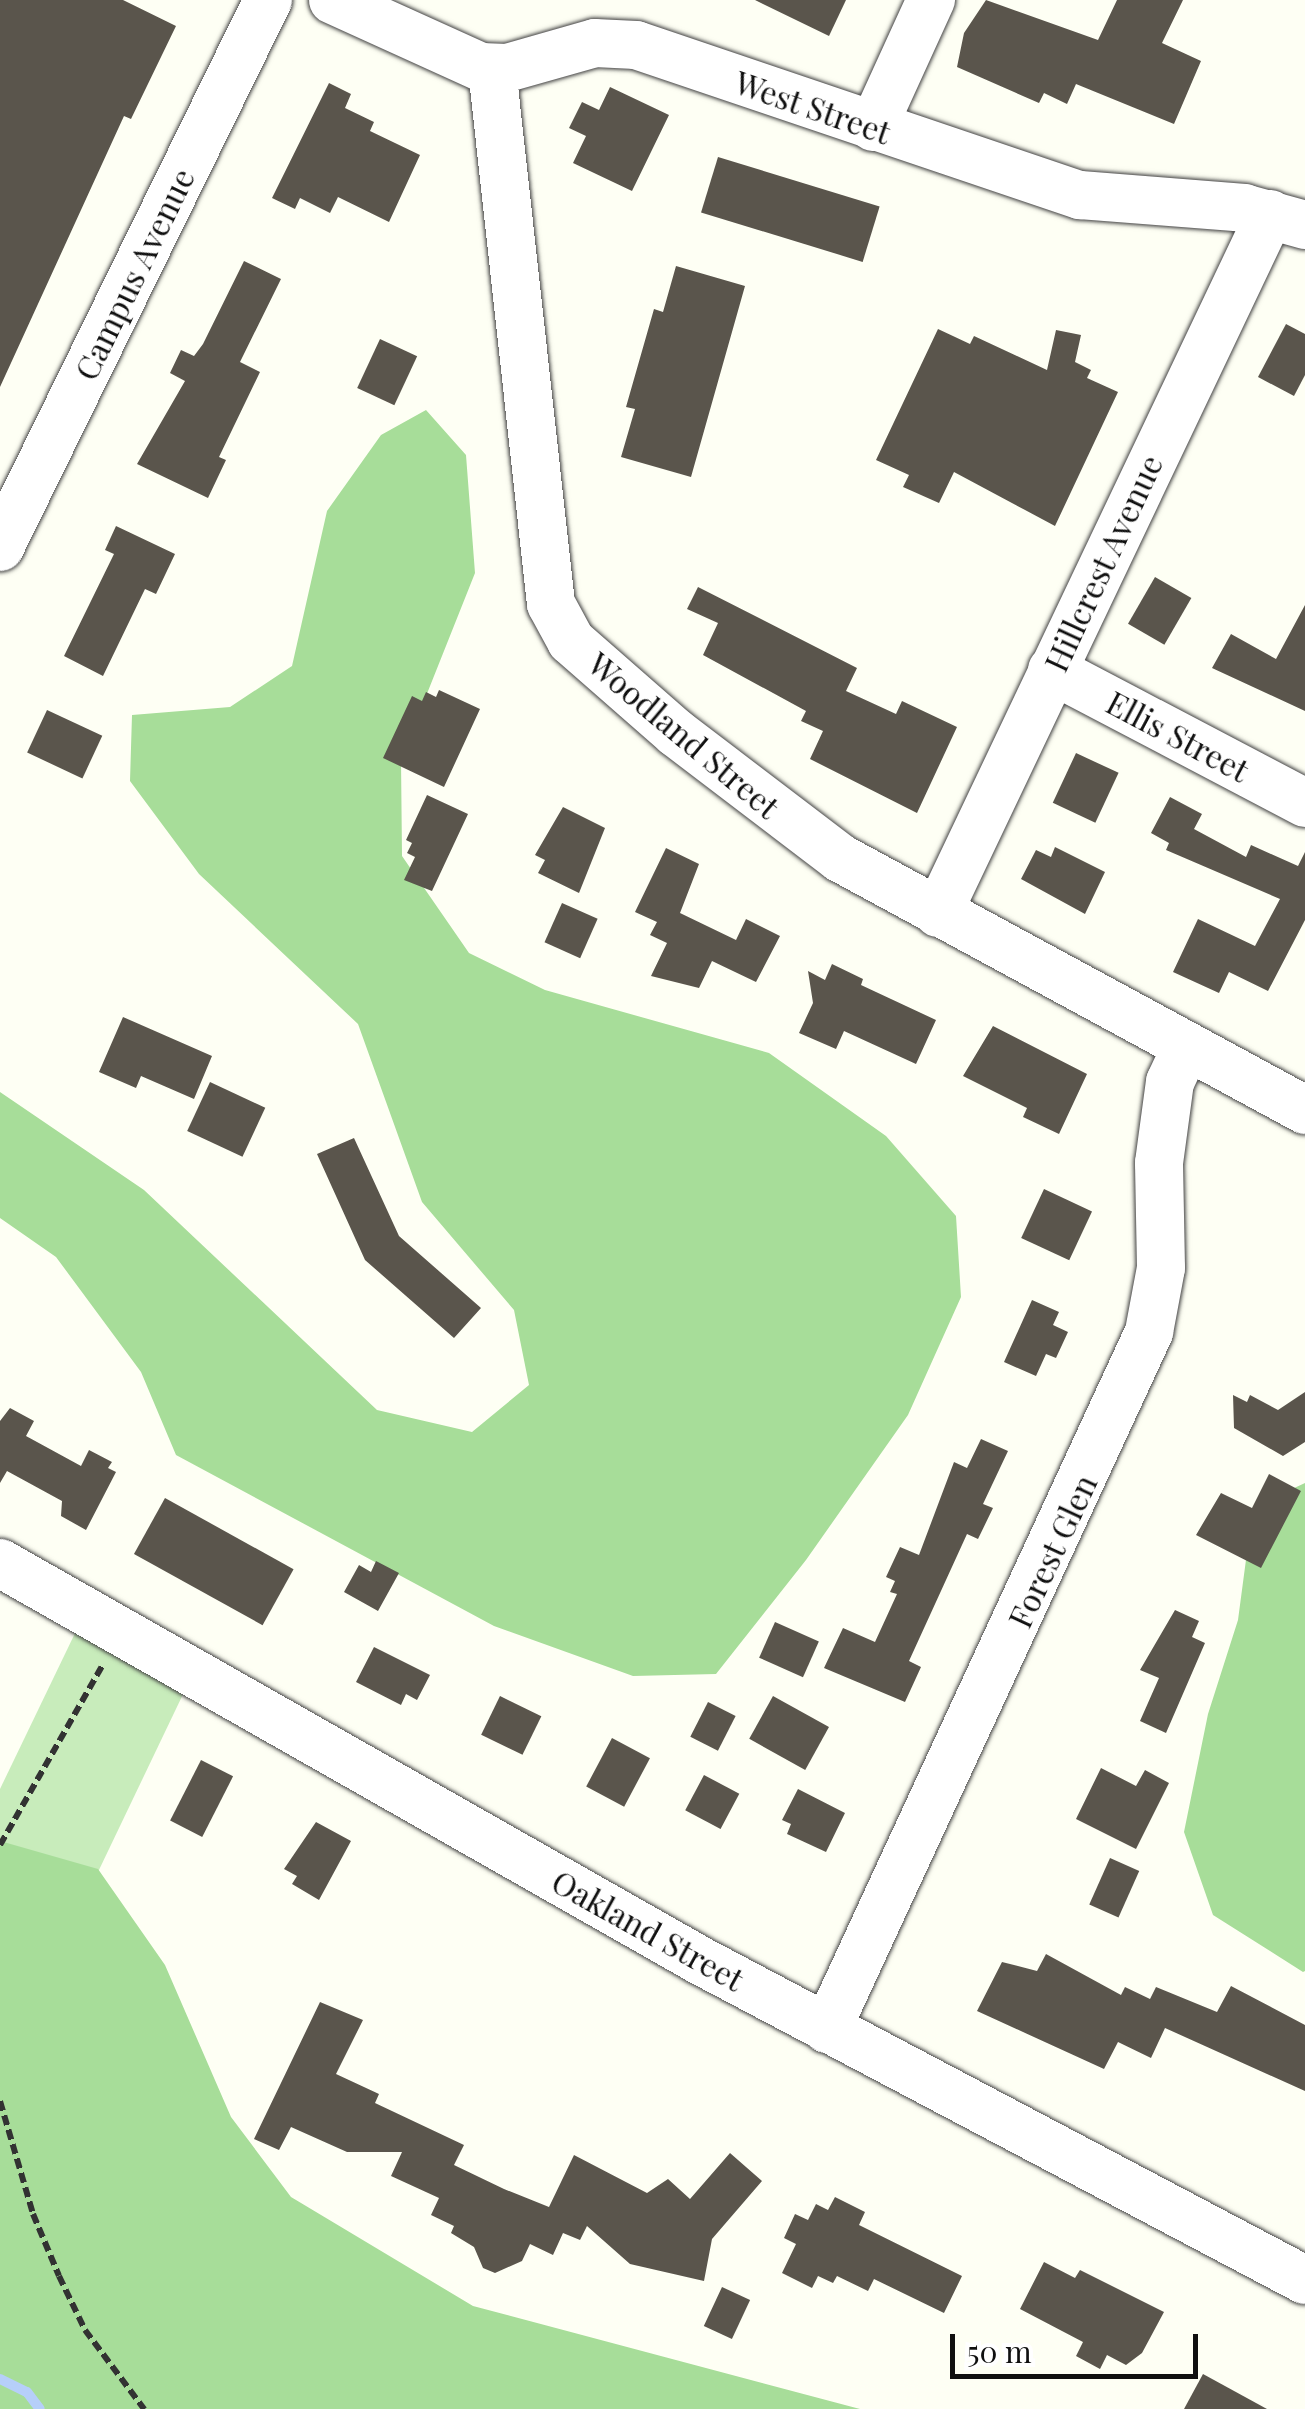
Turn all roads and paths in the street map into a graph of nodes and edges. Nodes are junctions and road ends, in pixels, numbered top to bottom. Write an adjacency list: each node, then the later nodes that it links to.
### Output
1 (268, 0): 7 (street, Campus Avenue)
2 (333, 0): 4 (street)
3 (931, 0): 5 (street)
4 (492, 69): 5 (street, West Street); 10 (street, Woodland Street)
5 (872, 128): 6 (street, West Street)
6 (1288, 219): 8 (street, Hillcrest Avenue)
7 (0, 548)
8 (1052, 670): 9 (street, Ellis Street); 10 (street, Hillcrest Avenue)
9 (1305, 803)
10 (938, 913): 11 (street, Woodland Street)
11 (1186, 1048): 12 (street, Woodland Street); 16 (street, Forest Glen)
12 (1305, 1110)
13 (0, 1563): 16 (street, Oakland Street)
14 (108, 1656): 15 (path)
15 (0, 1845)
16 (827, 2029): 18 (street, Oakland Street)
17 (0, 2101): 19 (path)
18 (1305, 2280)
19 (144, 2409)

